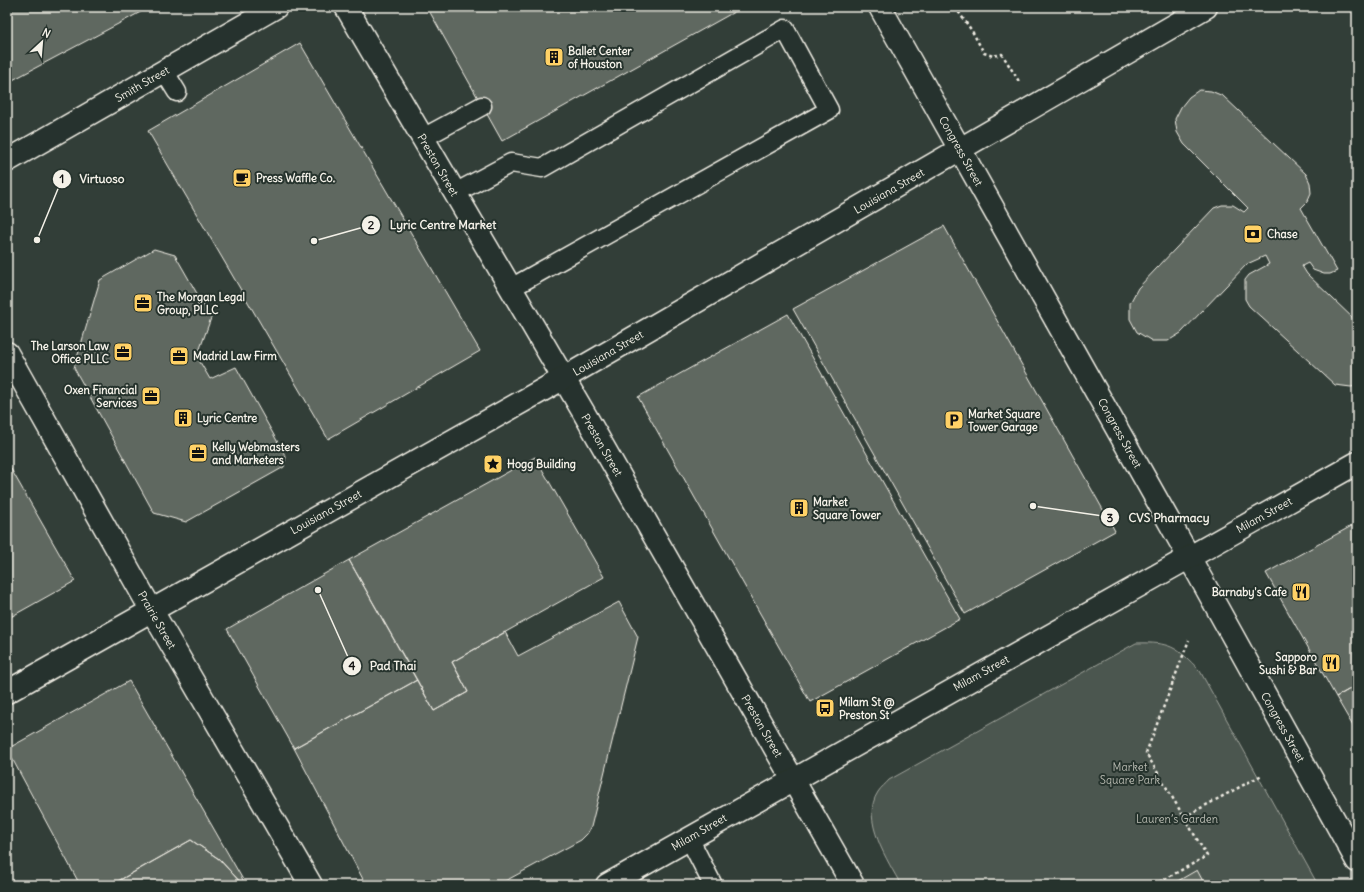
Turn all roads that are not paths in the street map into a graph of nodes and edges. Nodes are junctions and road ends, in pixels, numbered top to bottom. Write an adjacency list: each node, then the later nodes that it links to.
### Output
1 (276, 7): 5 (street, Smith Street)
2 (346, 7): 8 (street, Preston Street)
3 (880, 7): 9 (street, Congress Street)
4 (1206, 7): 9 (street, Louisiana Street)
5 (164, 71): 6 (lane); 10 (street, Smith Street)
6 (177, 92)
7 (482, 106): 8 (lane)
8 (423, 138): 11 (street, Preston Street)
9 (961, 149): 14 (street, Louisiana Street); 16 (street, Congress Street)
10 (7, 161)
11 (455, 193): 12 (street, Preston Street); 12 (lane)
12 (511, 288): 14 (street, Preston Street)
13 (7, 352): 17 (street, Prairie Street)
14 (564, 378): 17 (street, Louisiana Street); 19 (street, Preston Street)
15 (1357, 463): 16 (street, Milam Street)
16 (1189, 557): 19 (street, Milam Street); 21 (street, Congress Street)
17 (152, 610): 18 (street, Louisiana Street); 22 (street, Prairie Street)
18 (7, 692)
19 (793, 780): 20 (street, Milam Street); 25 (street, Preston Street)
20 (689, 838): 23 (street, Milam Street); 24 (lane)
21 (1357, 861)
22 (311, 885)
23 (607, 885)
24 (713, 885)
25 (853, 885)

